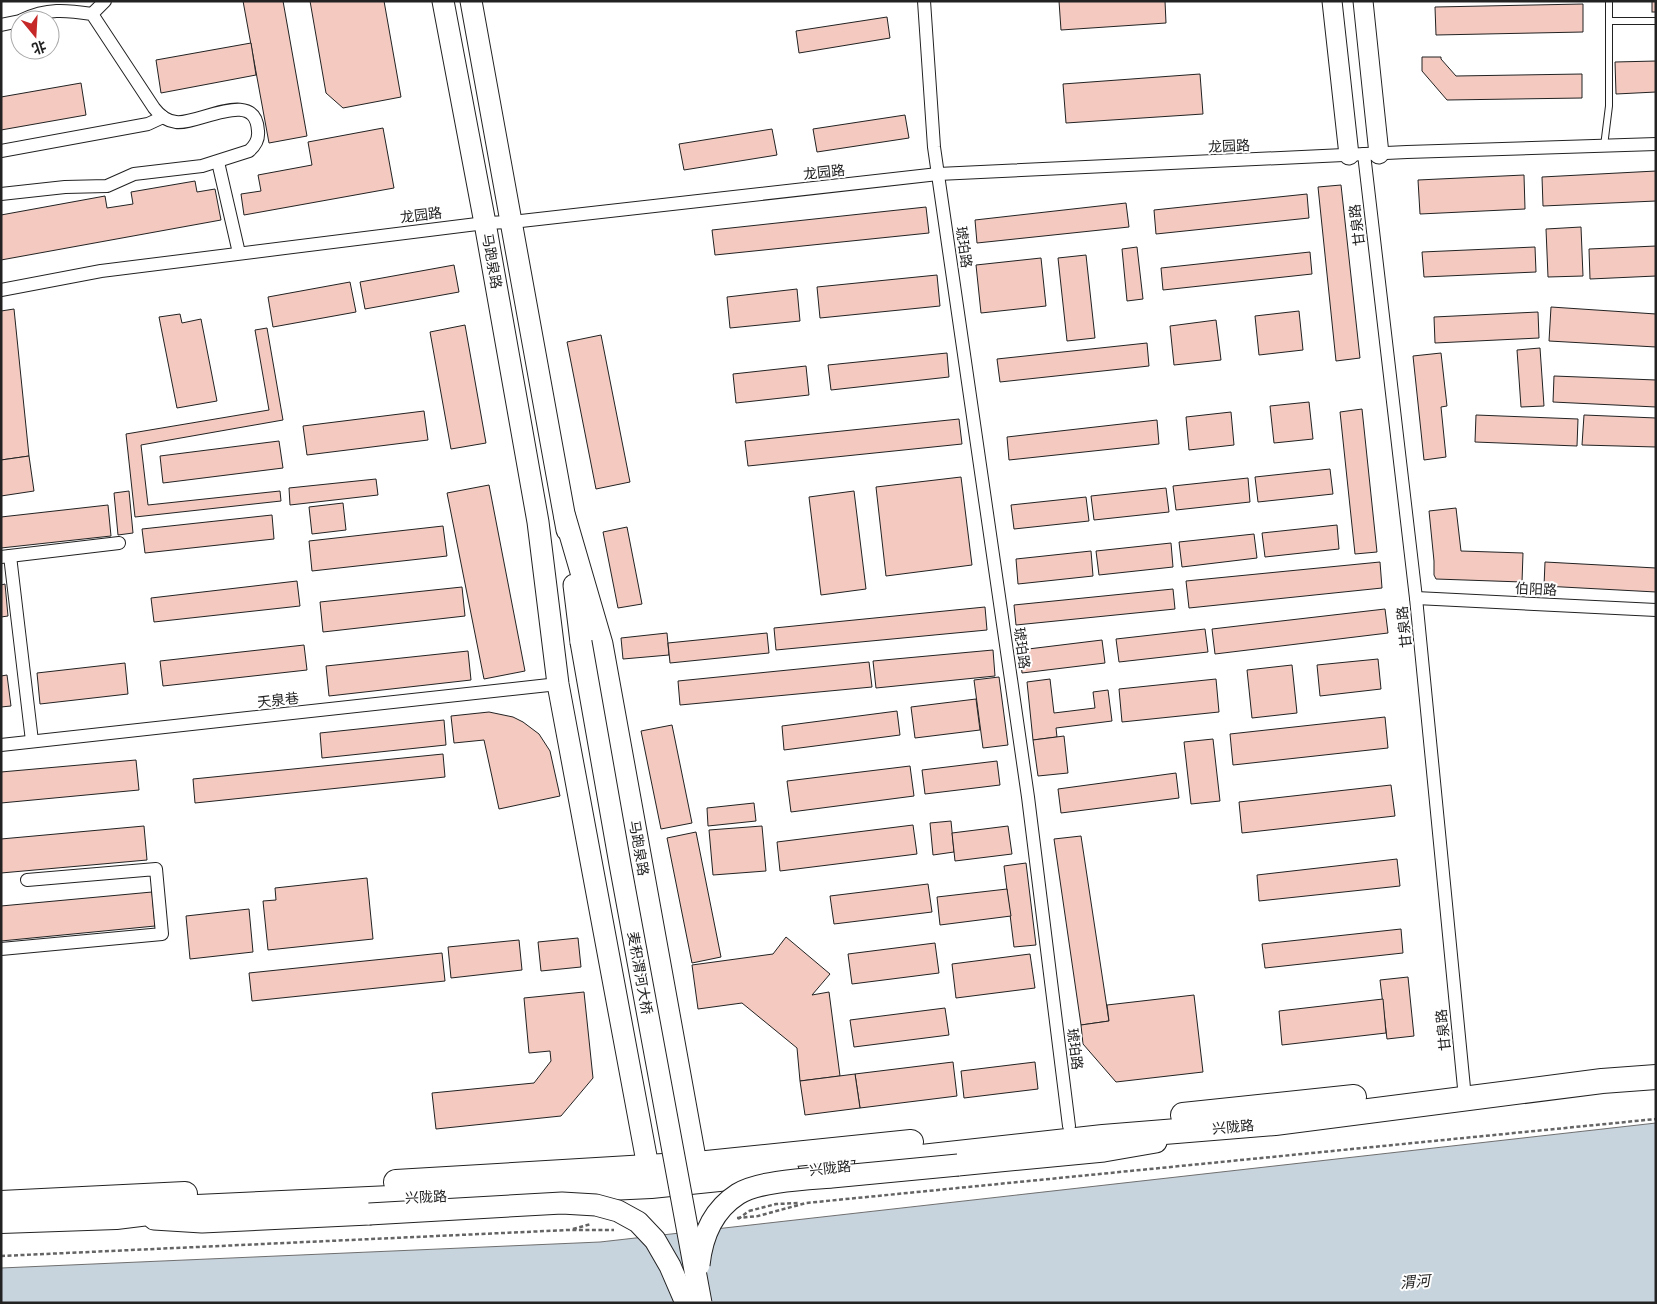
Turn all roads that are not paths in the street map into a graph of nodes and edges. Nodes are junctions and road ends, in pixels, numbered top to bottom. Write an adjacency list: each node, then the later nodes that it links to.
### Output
1 (105, 1): 9 (street)
2 (443, 1): 20 (main road, 马跑泉路)
3 (471, 1): 21 (main road, 马跑泉路)
4 (924, 1): 18 (street, 琥珀路)
5 (1332, 1): 16 (street)
6 (1363, 1): 16 (street)
7 (1609, 1): 10 (lane)
8 (60, 10): 9 (street)
9 (92, 14): 12 (street)
10 (1609, 21): 11 (lane); 14 (lane)
11 (1656, 21)
12 (163, 117): 15 (street); 17 (street)
13 (1656, 144): 14 (street, 龙园路)
14 (1604, 146): 16 (street, 龙园路)
15 (1, 151)
16 (1364, 154): 18 (street, 龙园路); 28 (street, 甘泉路)
17 (218, 162): 19 (street); 22 (street)
18 (938, 174): 21 (street, 龙园路); 40 (street, 琥珀路)
19 (1, 194)
20 (485, 222): 21 (street, 龙园路); 22 (street, 龙园路); 25 (main road, 马跑泉路)
21 (512, 222): 24 (main road, 马跑泉路)
22 (239, 253): 23 (street, 龙园路)
23 (1, 290)
24 (565, 517): 30 (main road, 马跑泉路); 41 (main road, 马跑泉路)
25 (538, 522): 30 (main road, 马跑泉路); 31 (main road, 马跑泉路)
26 (119, 543): 27 (street)
27 (6, 556): 32 (street)
28 (1416, 598): 29 (street, 伯阳路); 38 (street, 甘泉路)
29 (1656, 610)
30 (575, 642): 46 (main road, 麦积渭河大桥); 47 (main road, 麦积渭河大桥, bridge)
31 (558, 684): 32 (street, 天泉巷); 42 (main road, 马跑泉路)
32 (32, 742): 33 (street, 天泉巷)
33 (1, 745)
34 (27, 880): 35 (street)
35 (1, 949)
36 (1656, 1063): 38 (highway, 兴陇路)
37 (1656, 1077): 38 (highway, 兴陇路)
38 (1464, 1090): 39 (highway, 兴陇路); 40 (highway, 兴陇路)
39 (1275, 1123): 41 (highway, 兴陇路); 47 (main road, bridge)
40 (1069, 1126): 41 (highway, 兴陇路)
41 (698, 1173): 42 (highway, 兴陇路)
42 (650, 1176): 43 (highway, 兴陇路); 44 (highway, 兴陇路)
43 (1, 1203)
44 (116, 1217): 45 (highway, 兴陇路); 46 (main road, bridge)
45 (1, 1221)
46 (687, 1303)
47 (702, 1303)

